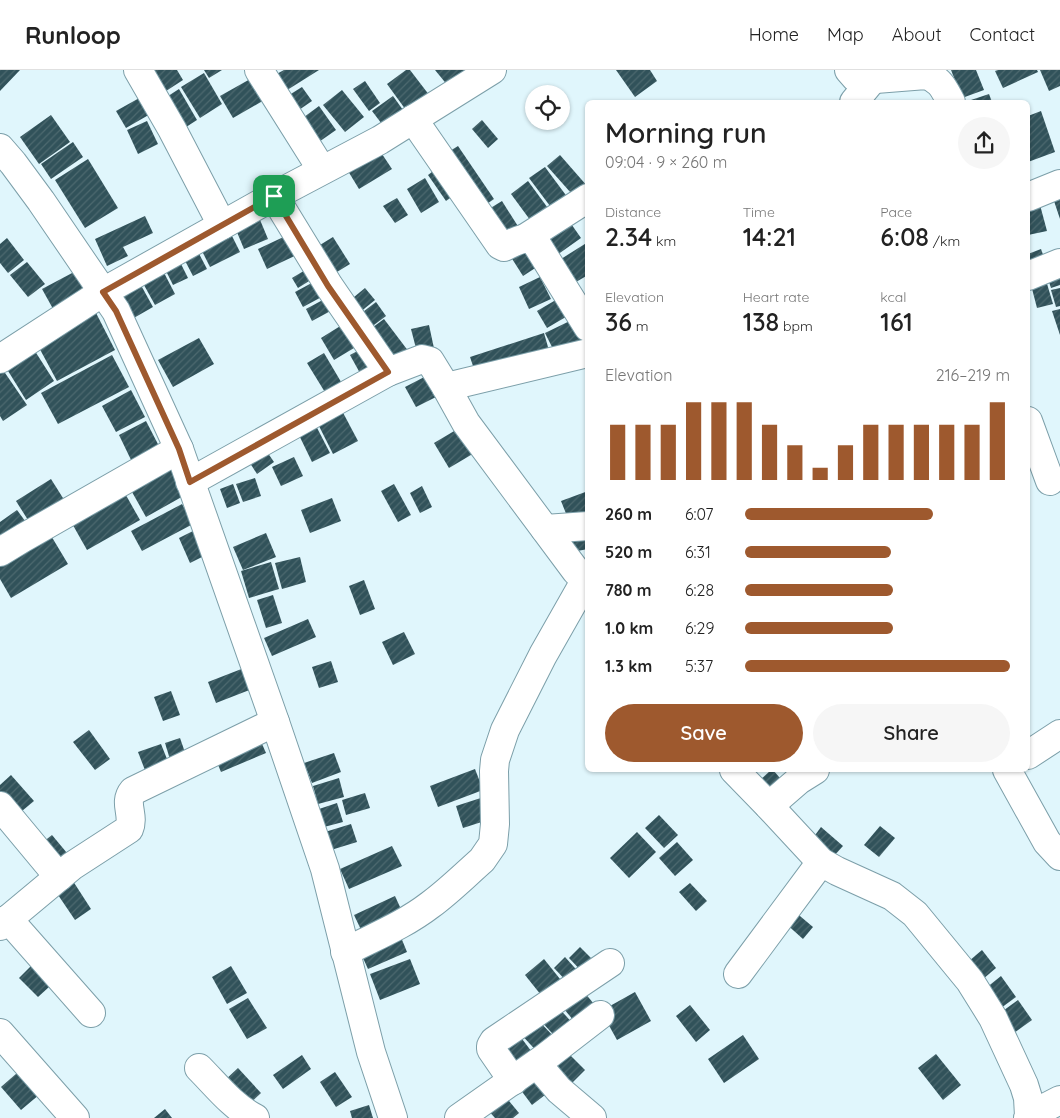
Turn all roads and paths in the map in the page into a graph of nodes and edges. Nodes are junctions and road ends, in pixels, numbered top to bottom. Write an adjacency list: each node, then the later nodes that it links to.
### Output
1 (138, 70): 14 (street)
2 (259, 70): 9 (street)
3 (492, 70): 7 (street)
4 (860, 75): 5 (street); 6 (street)
5 (943, 86)
6 (854, 100)
7 (413, 119): 9 (street); 15 (street)
8 (0, 148): 18 (street)
9 (322, 170): 11 (street)
10 (1060, 184): 12 (street)
11 (274, 196): 14 (street); 22 (street)
12 (1030, 196)
13 (585, 200): 15 (street)
14 (222, 225): 18 (street)
15 (527, 237): 19 (street)
16 (1060, 263): 17 (street)
17 (1030, 275)
18 (103, 292): 21 (street); 25 (street)
19 (585, 322)
20 (585, 354): 23 (street)
21 (0, 358)
22 (388, 372): 23 (street); 27 (street)
23 (446, 386): 29 (street)
24 (1030, 426): 26 (street)
25 (179, 449): 27 (street); 30 (street)
26 (1050, 481)
27 (190, 482): 33 (street)
28 (585, 526): 29 (street)
29 (545, 529): 31 (street)
30 (0, 552)
31 (585, 581)
32 (585, 584): 45 (street)
33 (275, 722): 43 (street); 45 (street)
34 (1060, 734): 35 (street)
35 (1030, 754)
36 (736, 772): 40 (street)
37 (812, 772): 40 (street)
38 (1008, 772): 41 (street)
39 (0, 806): 43 (street)
40 (769, 806): 42 (street)
41 (1060, 856)
42 (822, 862): 47 (street); 55 (street)
43 (58, 877): 44 (street)
44 (4, 923): 48 (street)
45 (346, 952): 58 (street)
46 (610, 963): 53 (street)
47 (738, 974)
48 (91, 1013)
49 (600, 1016): 51 (street)
50 (0, 1033): 56 (street)
51 (537, 1064): 53 (street); 60 (street)
52 (199, 1068): 57 (street)
53 (513, 1080): 59 (street)
54 (1060, 1100): 55 (street)
55 (1033, 1116)
56 (75, 1118)
57 (255, 1118)
58 (393, 1118)
59 (459, 1118)
60 (592, 1118)

